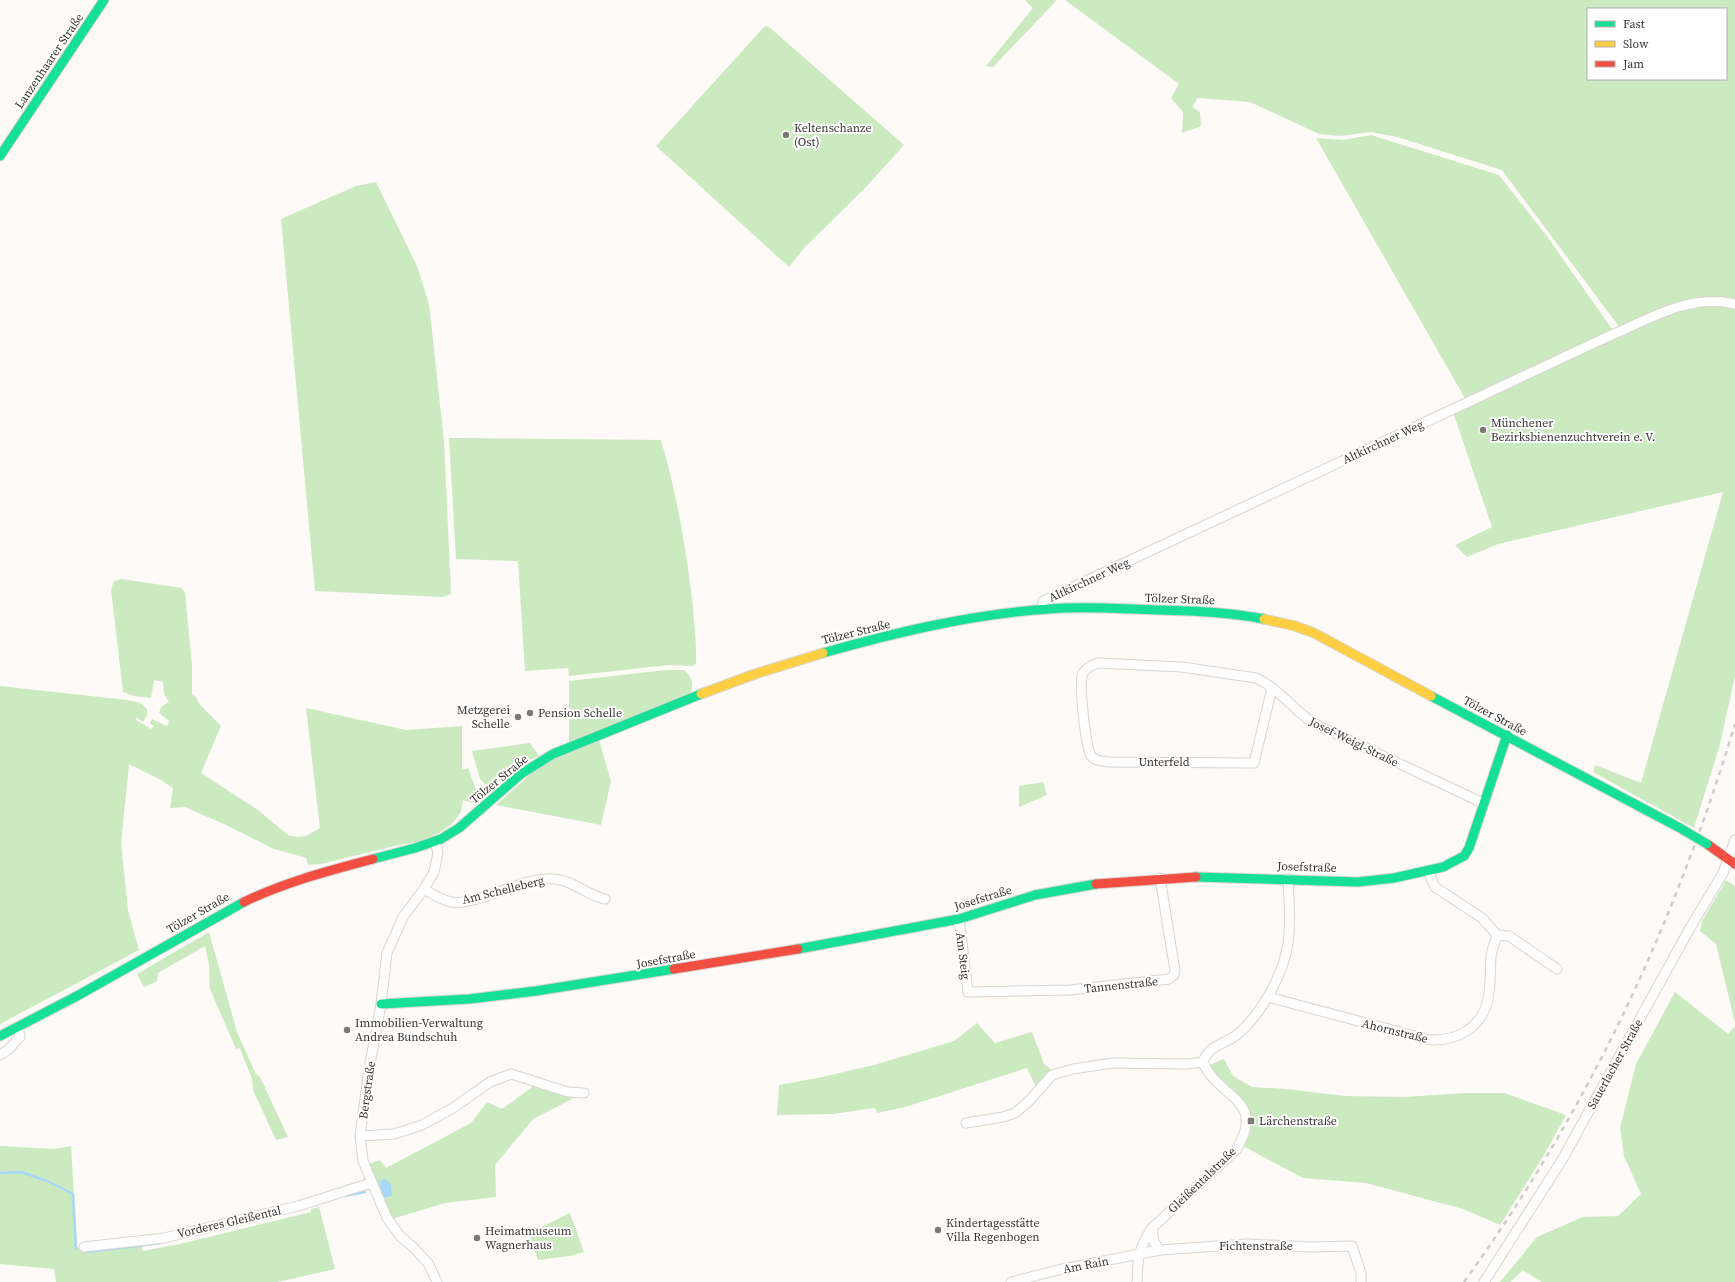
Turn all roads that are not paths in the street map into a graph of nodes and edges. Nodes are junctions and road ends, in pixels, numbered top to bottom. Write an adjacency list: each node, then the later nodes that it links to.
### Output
1 (104, 0): 2 (main road, Lanzenhaarer Straße)
2 (0, 156)
3 (1735, 304): 4 (street, Altkirchner Weg)
4 (1042, 609): 7 (main road, Tölzer Straße); 10 (main road, Tölzer Straße)
5 (1089, 666): 6 (street, Josef-Weigl-Straße); 6 (street, Unterfeld)
6 (1272, 688): 8 (street, Josef-Weigl-Straße)
7 (1507, 735): 8 (main road, Josefstraße); 11 (main road, Tölzer Straße, bridge)
8 (1483, 803): 12 (main road, Josefstraße)
9 (1735, 840): 11 (street, Sauerlacher Straße)
10 (435, 842): 15 (street, Bergstraße); 23 (main road, Tölzer Straße)
11 (1732, 861): 39 (street, Sauerlacher Straße)
12 (1428, 871): 14 (main road, Josefstraße); 18 (street)
13 (1160, 878): 14 (main road, Josefstraße); 17 (main road, Josefstraße); 20 (street, Tannenstraße)
14 (1288, 879): 21 (street)
15 (424, 889): 16 (street, Am Schelleberg); 22 (street, Bergstraße)
16 (605, 899)
17 (959, 919): 20 (street, Am Steig); 22 (main road, Josefstraße)
18 (1496, 935): 19 (street); 21 (street, Ahornstraße)
19 (1558, 969)
20 (968, 992)
21 (1268, 997): 26 (street)
22 (381, 1004): 29 (street, Bergstraße)
23 (18, 1027): 24 (main road, Tölzer Straße); 25 (street)
24 (0, 1036)
25 (0, 1055)
26 (1203, 1062): 28 (street); 31 (street, Gleißentalstraße)
27 (584, 1093): 29 (street)
28 (966, 1123)
29 (360, 1136): 30 (street, Bergstraße)
30 (371, 1183): 32 (street, Vorderes Gleißental); 35 (street, Bergstraße)
31 (1152, 1228): 33 (street); 34 (street, Gleißentalstraße)
32 (84, 1247)
33 (1160, 1250): 34 (street, Fichtenstraße); 38 (street, Fichtenstraße)
34 (1138, 1255): 36 (street, Am Rain); 37 (street, Gleißentalstraße)
35 (437, 1282)
36 (1011, 1282)
37 (1137, 1282)
38 (1361, 1282)
39 (1484, 1282)

